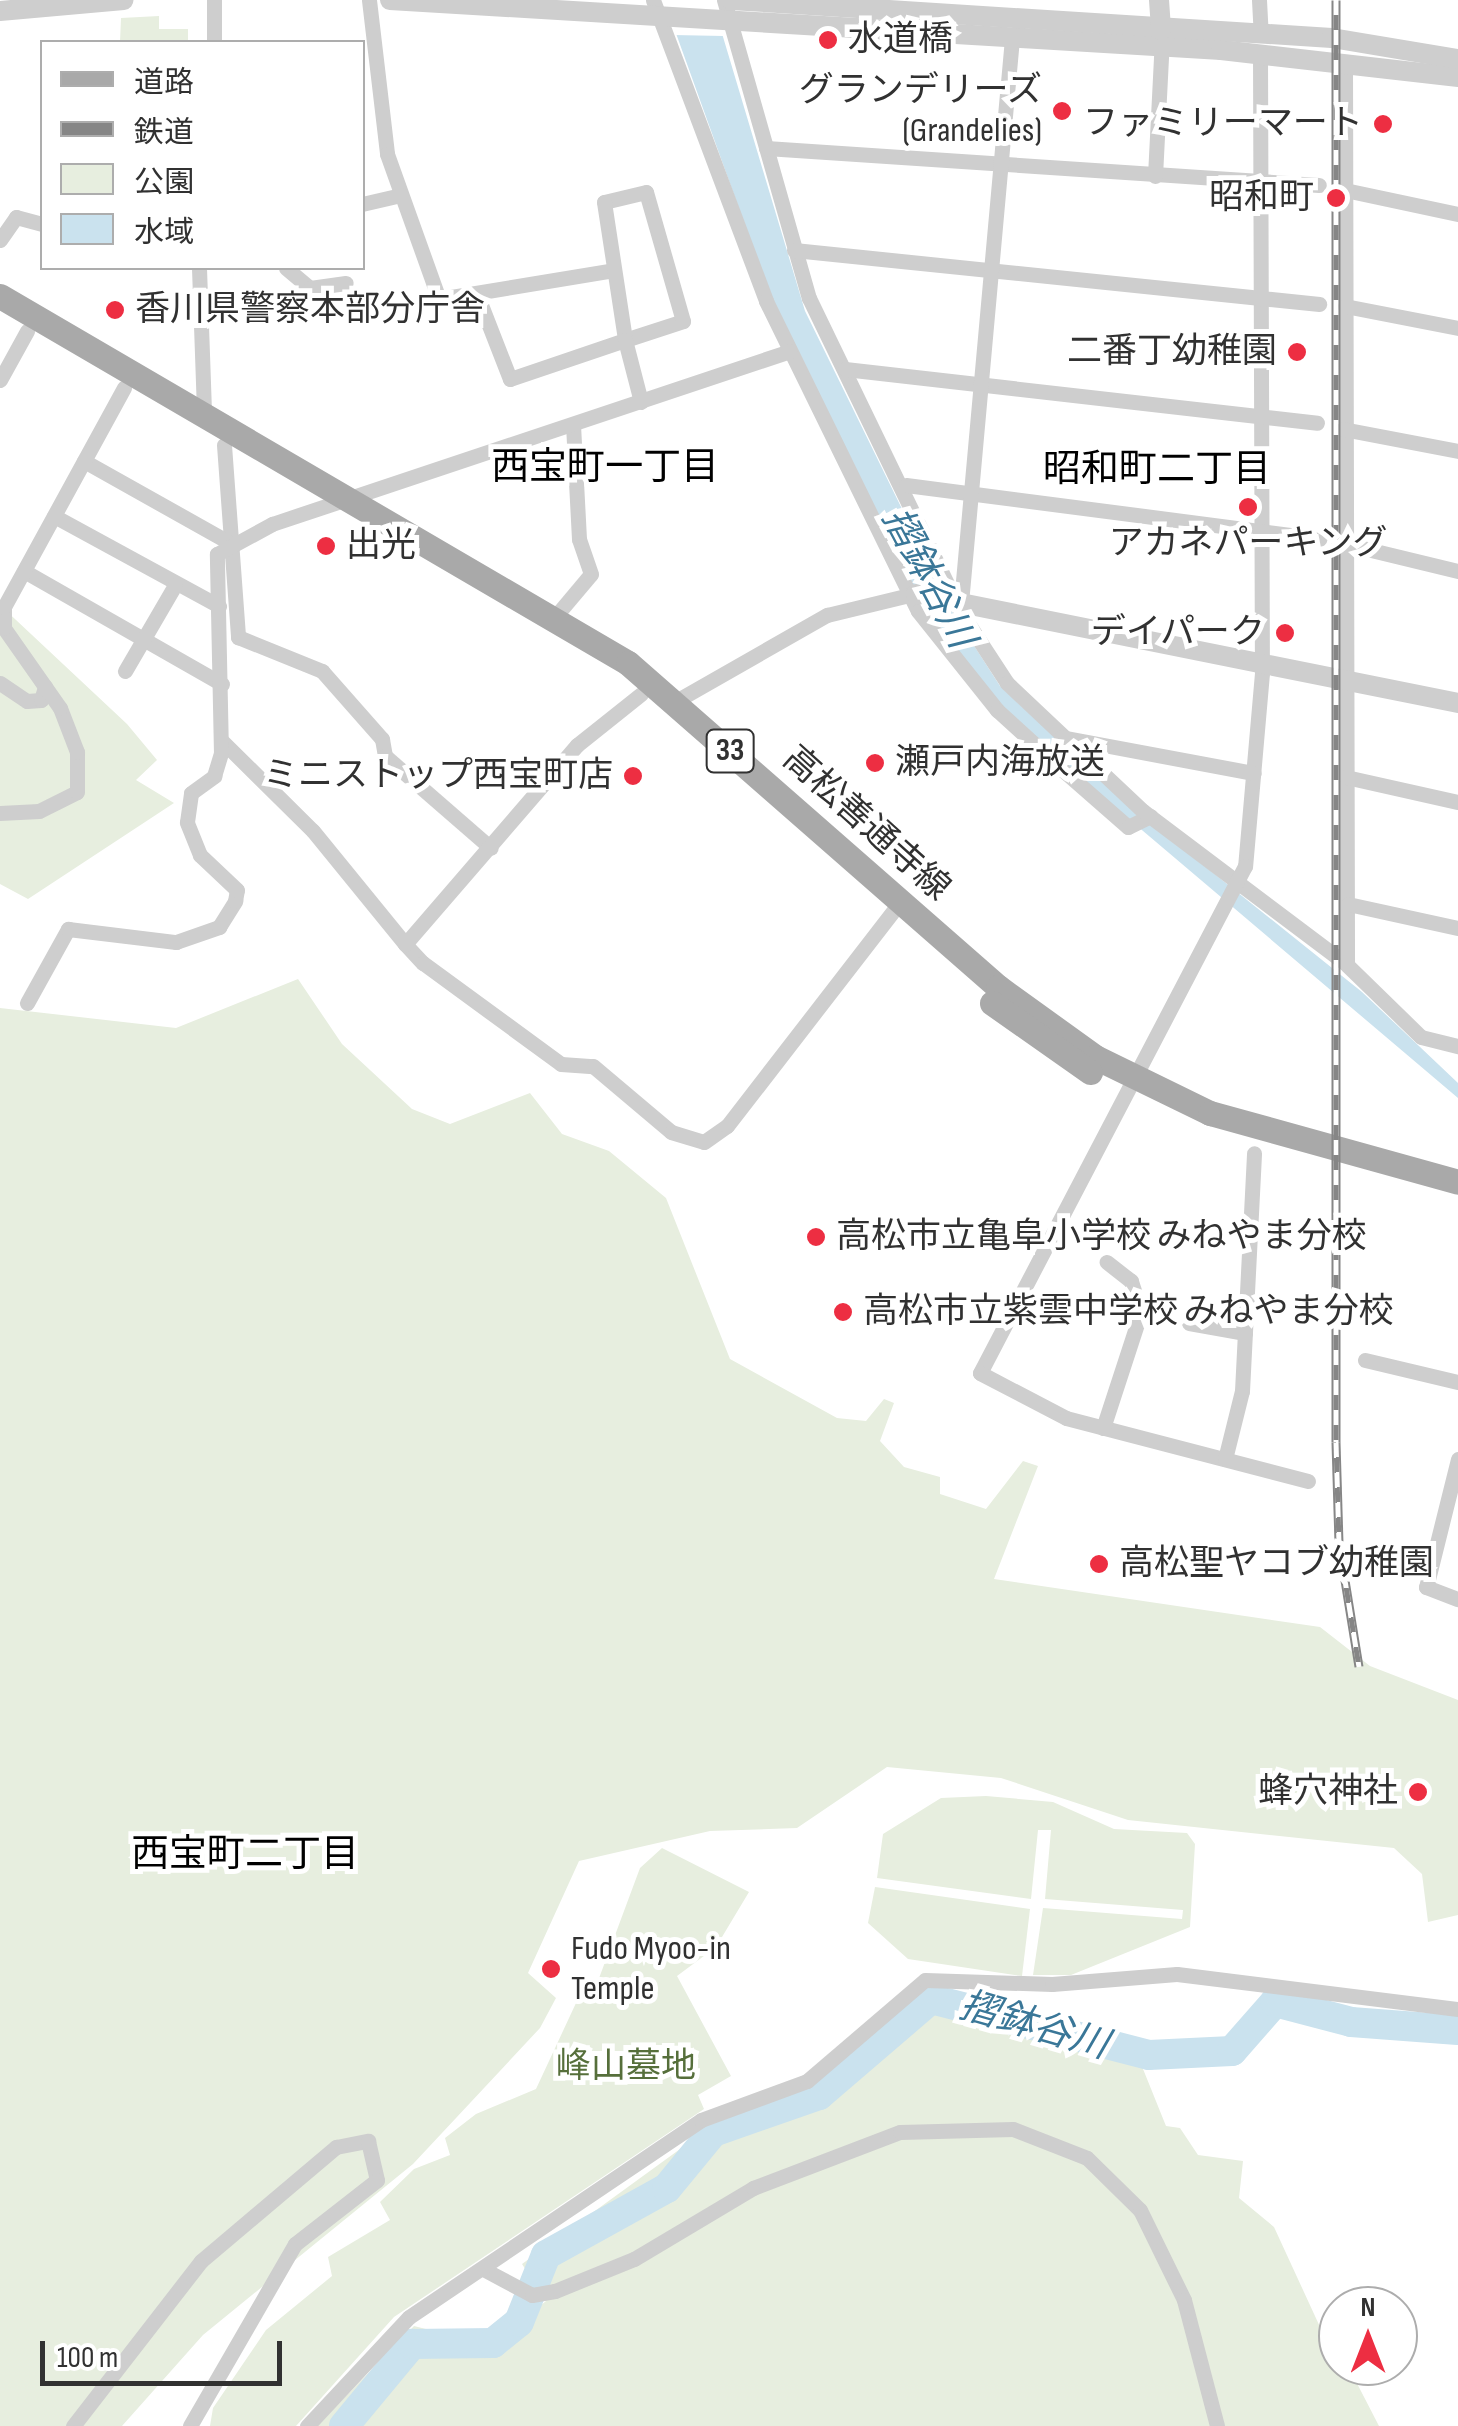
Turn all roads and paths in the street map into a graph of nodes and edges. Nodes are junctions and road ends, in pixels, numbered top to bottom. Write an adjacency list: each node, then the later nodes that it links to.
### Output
1 (124, 0): 9 (street)
2 (214, 0): 12 (street)
3 (369, 0): 23 (street)
4 (390, 0): 8 (street)
5 (1159, 0): 11 (street)
6 (1259, 0): 13 (street)
7 (726, 8): 8 (street); 10 (street); 11 (street); 17 (street)
8 (659, 9): 43 (street)
9 (0, 11)
10 (1012, 38): 11 (street); 18 (street)
11 (1162, 38): 13 (street); 13 (street); 19 (street)
12 (214, 40)
13 (1260, 44): 14 (street); 15 (street); 20 (street)
14 (1458, 60)
15 (1345, 62): 16 (street); 22 (street)
16 (1458, 77)
17 (766, 148): 18 (street); 28 (street)
18 (1000, 164): 19 (street); 32 (street)
19 (1155, 176): 20 (street)
20 (1262, 184): 21 (street); 36 (street)
21 (1319, 185)
22 (1345, 190): 25 (street); 38 (street)
23 (401, 195): 24 (street); 35 (street)
24 (365, 203)
25 (1458, 214)
26 (40, 223): 27 (street)
27 (0, 240)
28 (794, 250): 32 (street); 44 (street)
29 (194, 270): 49 (street)
30 (288, 270): 33 (street)
31 (614, 270): 35 (street); 42 (street); 42 (street)
32 (991, 270): 36 (street); 46 (street)
33 (346, 283)
34 (0, 296): 49 (main road, 高松善通寺線 / 33)
35 (478, 297): 42 (street)
36 (1260, 297): 37 (street); 50 (street)
37 (1319, 304)
38 (1345, 306): 40 (street); 53 (street)
39 (0, 315): 41 (main road, 高松善通寺線 / 33)
40 (1458, 328)
41 (28, 331): 45 (street); 47 (main road, 高松善通寺線 / 33)
42 (625, 340): 48 (street)
43 (790, 352): 48 (street); 68 (street)
44 (845, 370): 46 (street); 57 (street)
45 (0, 380)
46 (982, 384): 50 (street); 58 (street)
47 (124, 388): 54 (main road, 高松善通寺線 / 33); 56 (street)
48 (641, 402): 52 (street)
49 (204, 414): 59 (main road, 高松善通寺線 / 33)
50 (1262, 417): 51 (street); 61 (street)
51 (1317, 422)
52 (572, 425): 59 (street); 71 (street)
53 (1344, 429): 55 (street); 64 (street)
54 (224, 445): 59 (main road, 高松善通寺線 / 33); 63 (street)
55 (1458, 451)
56 (84, 461): 60 (street); 63 (street)
57 (906, 485): 58 (street); 69 (street)
58 (972, 492): 61 (street); 69 (street)
59 (342, 504): 63 (street); 71 (main road, 高松善通寺線 / 33); 79 (main road, 高松善通寺線 / 33)
60 (54, 516): 65 (street); 67 (street)
61 (1262, 531): 62 (street); 73 (street)
62 (1319, 539)
63 (230, 543): 70 (street); 89 (street)
64 (1342, 543): 66 (street); 75 (street)
65 (24, 570): 72 (street); 78 (street)
66 (1458, 571)
67 (174, 584): 70 (street); 72 (street)
68 (911, 593): 69 (street); 80 (street); 88 (street)
69 (955, 602): 73 (street); 82 (street)
70 (219, 606): 77 (street)
71 (554, 618): 80 (main road, 高松善通寺線 / 33)
72 (144, 639): 74 (street); 77 (street)
73 (1262, 662): 75 (street); 84 (street)
74 (125, 671)
75 (1344, 680): 81 (street); 85 (street)
76 (0, 683): 78 (street)
77 (222, 684): 83 (street)
78 (46, 687): 87 (street)
79 (640, 694): 89 (street); 92 (main road, 高松善通寺線 / 33)
80 (676, 701): 92 (main road, 高松善通寺線 / 33)
81 (1458, 703)
82 (1061, 737): 84 (street); 88 (street)
83 (221, 740): 94 (street); 96 (street)
84 (1254, 773): 90 (street)
85 (1346, 777): 86 (street); 91 (street)
86 (1458, 802)
87 (0, 813)
88 (1150, 816): 90 (street)
89 (491, 848): 94 (street)
90 (1241, 884): 95 (street); 98 (street)
91 (1348, 904): 93 (street); 95 (street)
92 (895, 908): 94 (street); 98 (main road, 高松善通寺線 / 33)
93 (1458, 928)
94 (405, 944)
95 (1347, 966): 97 (street)
96 (27, 1003)
97 (1458, 1046)
98 (1130, 1085): 100 (main road, 高松善通寺線 / 33); 101 (main road, 高松善通寺線 / 33); 107 (street)
99 (1254, 1152): 104 (street)
100 (1458, 1182)
101 (1458, 1197)
102 (1107, 1262): 107 (street)
103 (1189, 1323): 104 (street)
104 (1245, 1333): 109 (street)
105 (1366, 1360): 106 (street)
106 (1458, 1382)
107 (1103, 1428): 109 (street)
108 (1458, 1459): 111 (street)
109 (1225, 1460): 110 (street)
110 (1308, 1481)
111 (1454, 1494): 112 (street)
112 (1458, 1600)
113 (1458, 2009): 114 (street)
114 (485, 2270): 117 (street); 118 (street)
115 (74, 2426): 116 (street)
116 (190, 2426)
117 (307, 2426)
118 (1217, 2426)

